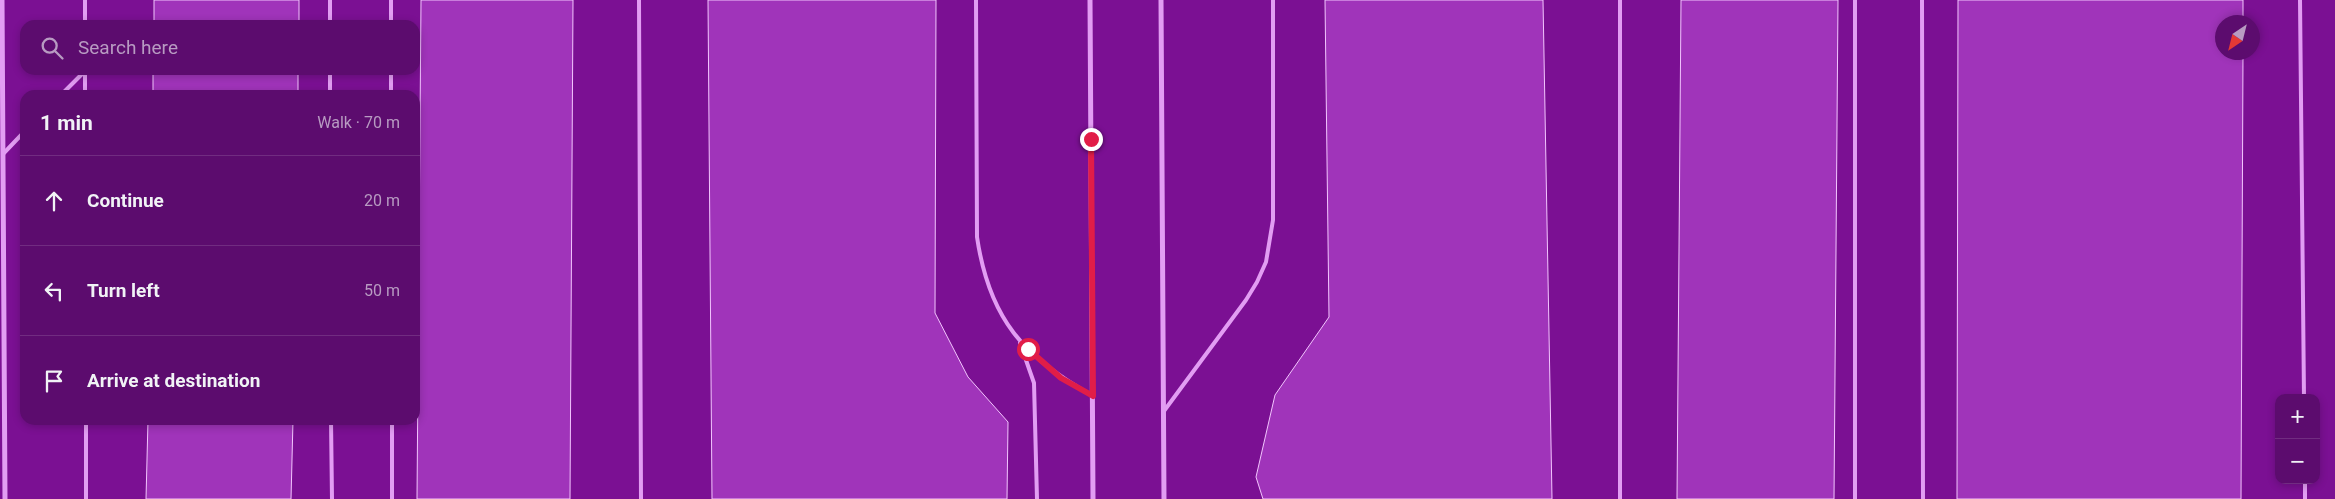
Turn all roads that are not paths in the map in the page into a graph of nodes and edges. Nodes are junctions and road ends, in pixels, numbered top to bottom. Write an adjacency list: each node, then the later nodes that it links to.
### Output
1 (2, 0): 26 (street)
2 (85, 0): 14 (lane)
3 (330, 0): 15 (lane)
4 (391, 0): 16 (lane)
5 (639, 0): 39 (lane)
6 (976, 0): 27 (lane)
7 (1090, 0): 29 (street)
8 (1161, 0): 30 (street)
9 (1273, 0): 30 (lane)
10 (1620, 0): 43 (lane)
11 (1855, 0): 44 (lane)
12 (1922, 0): 45 (lane)
13 (2300, 0): 28 (lane)
14 (85, 20)
15 (330, 20)
16 (391, 20)
17 (80, 75): 21 (lane)
18 (85, 75): 22 (lane)
19 (330, 75): 23 (lane)
20 (391, 75): 24 (lane)
21 (66, 90)
22 (85, 90)
23 (330, 90)
24 (391, 90)
25 (20, 137): 26 (lane)
26 (3, 154): 35 (street)
27 (1018, 339): 29 (lane); 40 (lane)
28 (2304, 394)
29 (1093, 396): 41 (street)
30 (1164, 411): 42 (street)
31 (86, 425): 36 (lane)
32 (331, 425): 37 (lane)
33 (392, 425): 38 (lane)
34 (2305, 484): 46 (lane)
35 (5, 499)
36 (86, 499)
37 (332, 499)
38 (392, 499)
39 (641, 499)
40 (1037, 499)
41 (1093, 499)
42 (1164, 499)
43 (1620, 499)
44 (1855, 499)
45 (1923, 499)
46 (2305, 499)

